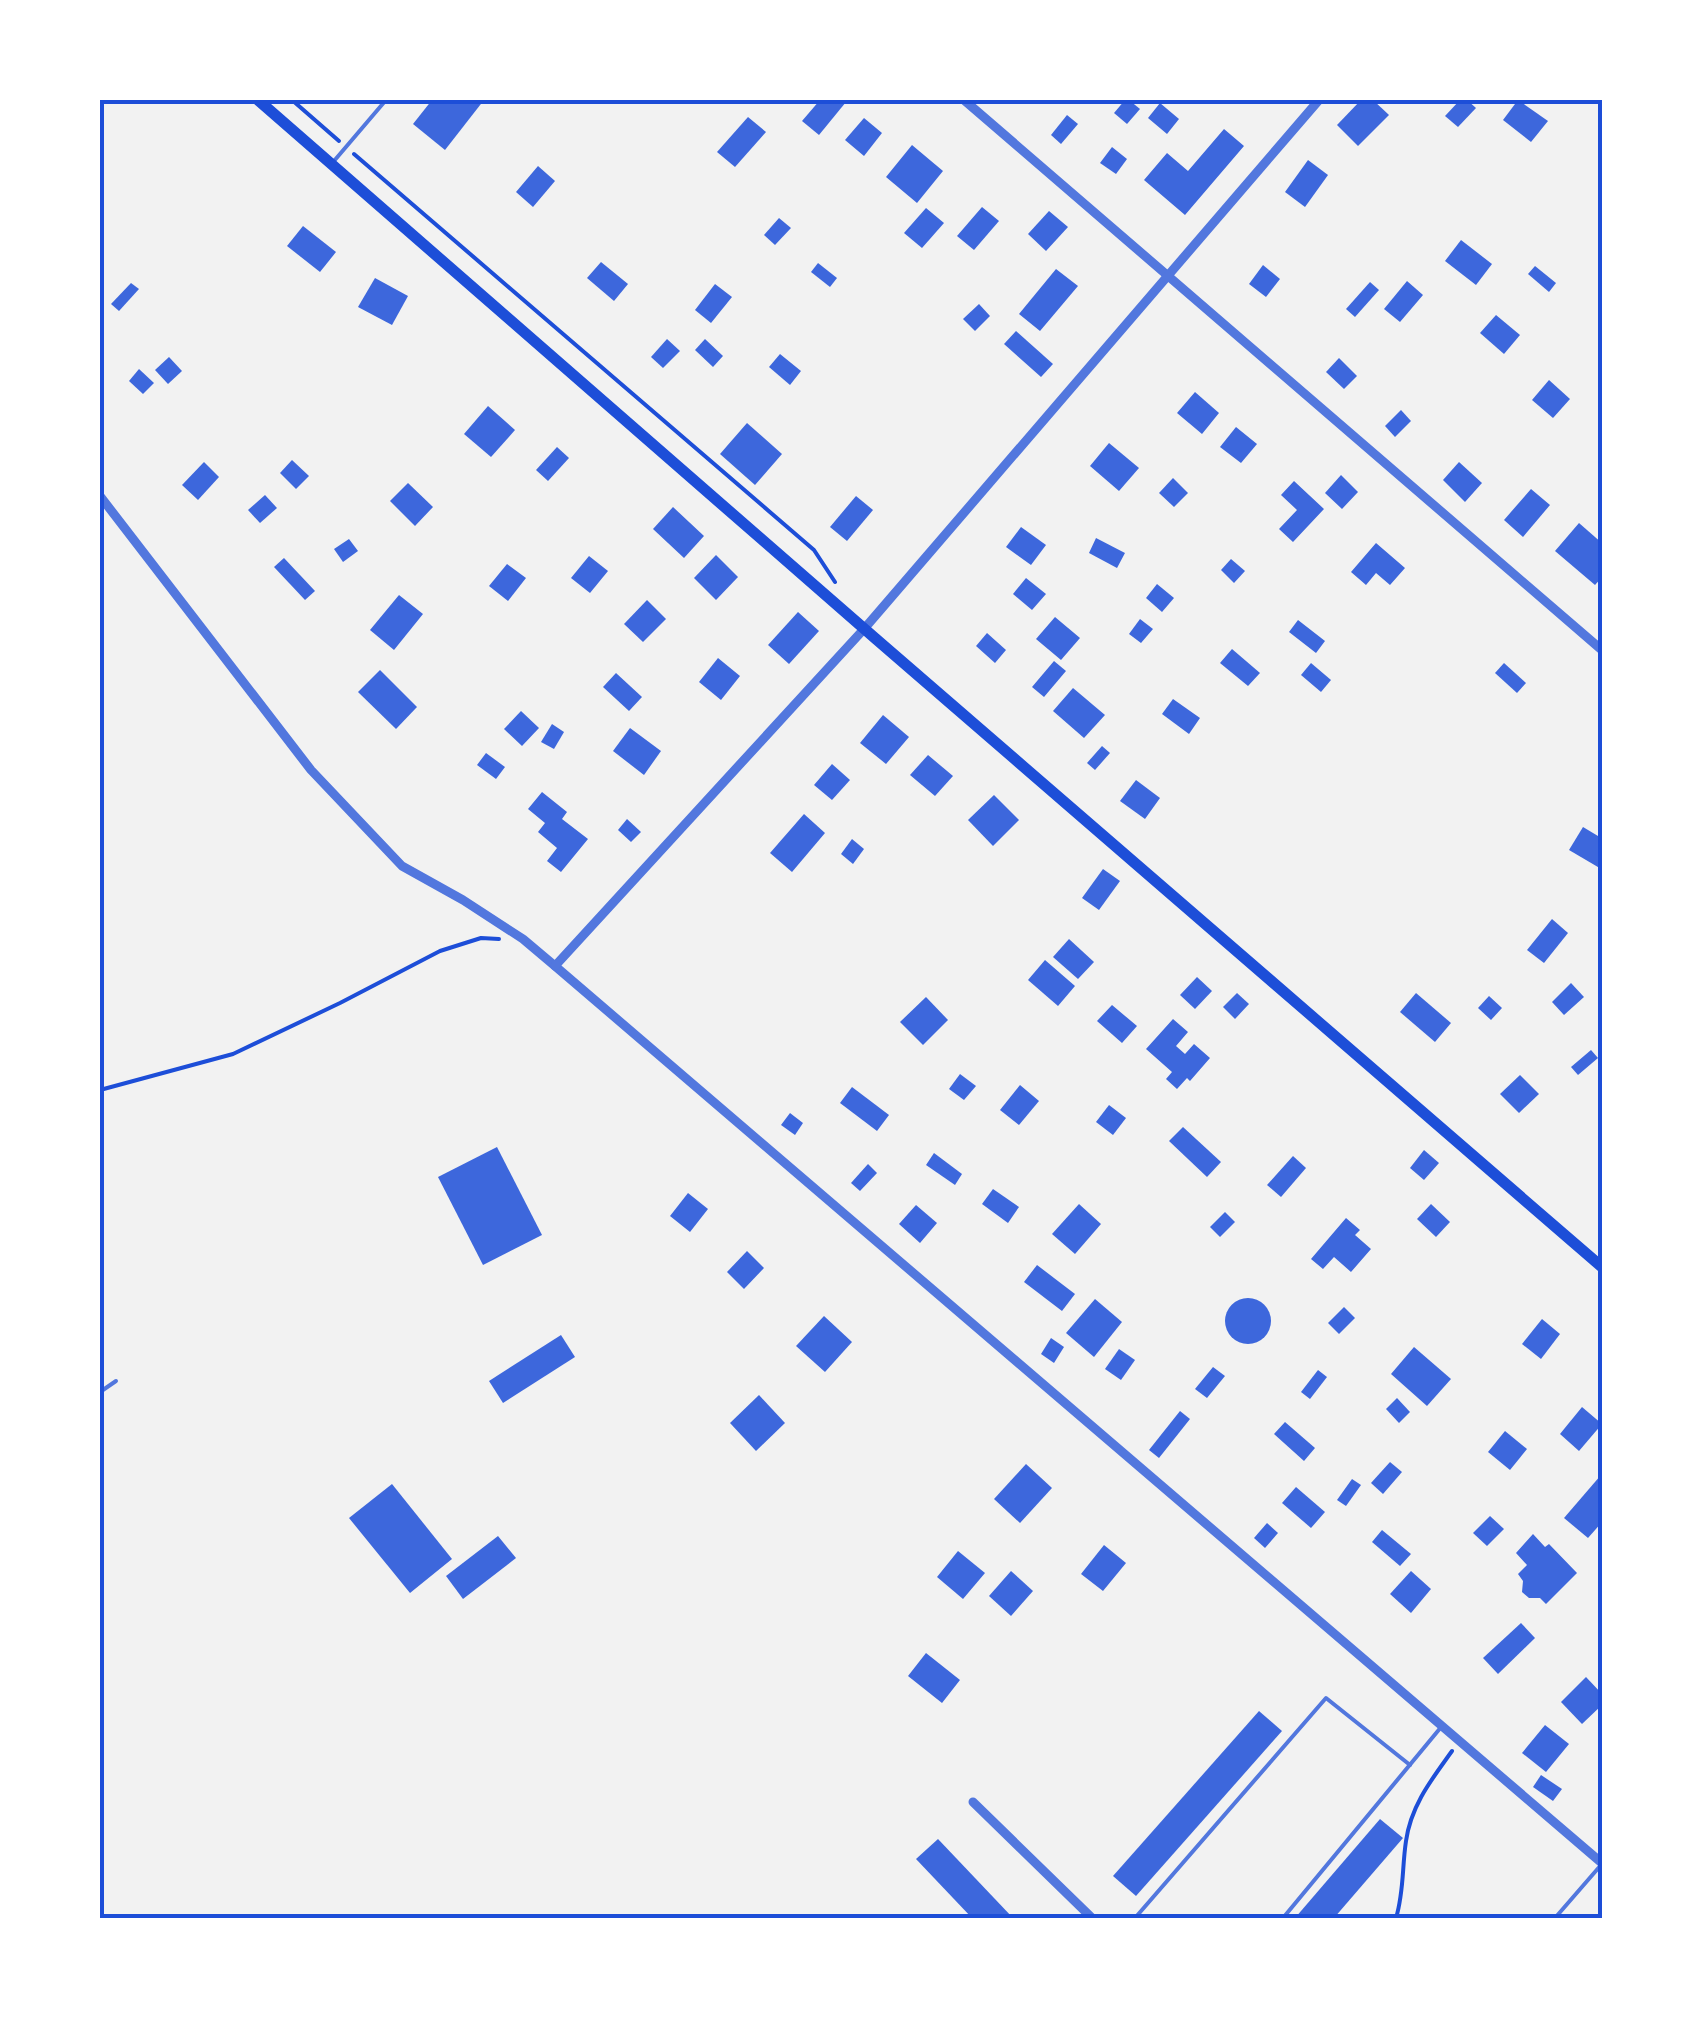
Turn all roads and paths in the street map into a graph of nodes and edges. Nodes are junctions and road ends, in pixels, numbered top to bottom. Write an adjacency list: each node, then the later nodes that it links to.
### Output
1 (258, 100): 7 (main road)
2 (292, 100): 6 (path)
3 (386, 100): 6 (lane)
4 (964, 100): 8 (street)
5 (1320, 100): 8 (street)
6 (346, 147): 7 (lane); 10 (path)
7 (331, 164): 11 (main road)
8 (1168, 275): 11 (street); 12 (street)
9 (100, 496): 13 (street)
10 (827, 573)
11 (864, 629): 14 (street); 16 (main road)
12 (1603, 650)
13 (523, 940): 14 (street); 15 (path)
14 (556, 966): 19 (street)
15 (100, 1090)
16 (1603, 1268)
17 (116, 1382): 18 (lane)
18 (100, 1392)
19 (1442, 1726): 20 (street); 21 (lane)
20 (1460, 1742): 23 (street); 27 (path)
21 (1410, 1765): 25 (lane); 26 (lane)
22 (973, 1802): 24 (street)
23 (1603, 1864): 28 (lane)
24 (1092, 1918)
25 (1135, 1918)
26 (1282, 1918)
27 (1396, 1918)
28 (1555, 1918)

